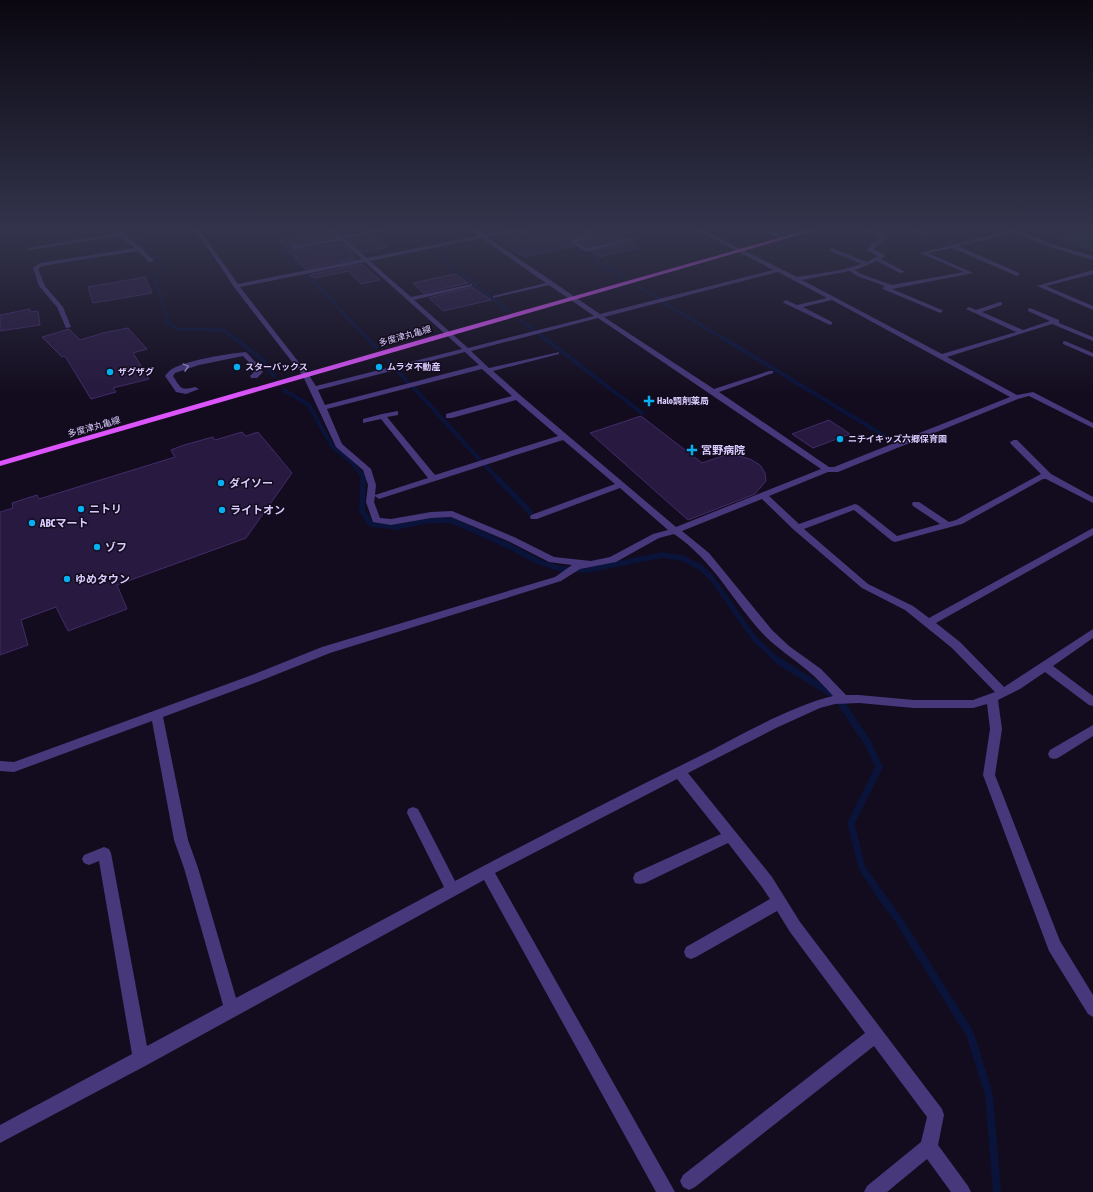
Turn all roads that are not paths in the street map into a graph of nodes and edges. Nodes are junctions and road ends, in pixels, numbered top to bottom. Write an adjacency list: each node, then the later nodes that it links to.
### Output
1 (41, 285): 30 (street)
2 (243, 285): 13 (street)
3 (394, 285): 17 (street)
4 (470, 285): 17 (street)
5 (544, 285): 15 (street)
6 (553, 285): 18 (street)
7 (623, 285): 18 (main road, 多度津丸亀線)
8 (721, 285): 27 (street)
9 (809, 285): 16 (street)
10 (885, 285): 14 (street)
11 (905, 285): 14 (street)
12 (1045, 285): 22 (street)
13 (236, 286): 41 (street)
14 (892, 287): 25 (street)
15 (495, 296)
16 (834, 298): 21 (street); 38 (street)
17 (409, 299): 32 (street)
18 (573, 299): 27 (street); 32 (main road, 多度津丸亀線)
19 (786, 302): 21 (street)
20 (1000, 304): 26 (street)
21 (798, 307): 29 (street)
22 (1092, 307)
23 (969, 309): 26 (street)
24 (1030, 310): 28 (street)
25 (940, 311)
26 (976, 312): 31 (street)
27 (598, 316): 35 (street); 45 (street)
28 (1052, 322): 31 (street); 33 (street)
29 (830, 323)
30 (68, 327)
31 (1023, 332): 38 (street)
32 (449, 333): 35 (street); 41 (main road, 多度津丸亀線)
33 (1093, 339)
34 (1065, 342): 37 (street)
35 (466, 350): 39 (street); 44 (street)
36 (557, 352): 39 (street)
37 (1093, 355)
38 (941, 357): 47 (street)
39 (486, 368): 46 (street); 48 (street)
40 (771, 372): 45 (street)
41 (306, 375): 44 (street); 56 (main road, 多度津丸亀線)
42 (254, 376): 43 (street, one-way to 42)
43 (195, 389)
44 (314, 389): 48 (street)
45 (713, 392): 57 (street)
46 (517, 397): 51 (street); 54 (street)
47 (1016, 397): 53 (street); 57 (street)
48 (322, 408): 70 (street)
49 (395, 413): 50 (street)
50 (382, 416): 52 (street); 59 (street)
51 (449, 416)
52 (366, 421)
53 (1093, 426)
54 (564, 437): 59 (street); 60 (street)
55 (1014, 442): 58 (street)
56 (0, 464)
57 (827, 469): 62 (street)
58 (1048, 476): 63 (street); 66 (street)
59 (434, 479): 61 (street)
60 (621, 485): 65 (street); 68 (street)
61 (379, 496)
62 (763, 496): 67 (street); 68 (street)
63 (1093, 500)
64 (916, 504): 66 (street)
65 (534, 517)
66 (948, 525): 67 (street)
67 (798, 528): 71 (street)
68 (675, 531): 70 (street); 75 (street)
69 (1093, 531): 71 (street)
70 (591, 564): 77 (street)
71 (928, 623): 74 (street)
72 (1093, 633): 73 (street)
73 (1045, 666): 74 (street); 76 (street)
74 (998, 696): 75 (street); 91 (street)
75 (844, 700): 81 (street)
76 (1093, 702)
77 (157, 714): 80 (street); 90 (street)
78 (1093, 730): 79 (street)
79 (1054, 754)
80 (0, 766)
81 (679, 772): 83 (street); 85 (street)
82 (413, 813): 87 (street)
83 (730, 836): 86 (street); 88 (street)
84 (89, 859): 93 (street)
85 (486, 872): 87 (street); 97 (street)
86 (640, 878)
87 (453, 890): 90 (street)
88 (779, 902): 89 (street); 92 (street)
89 (691, 952)
90 (232, 1009): 93 (street)
91 (1093, 1009)
92 (876, 1034): 95 (street); 96 (street)
93 (141, 1058): 94 (street)
94 (0, 1134)
95 (928, 1147): 98 (street); 99 (street)
96 (689, 1181)
97 (666, 1192)
98 (873, 1192)
99 (962, 1192)

